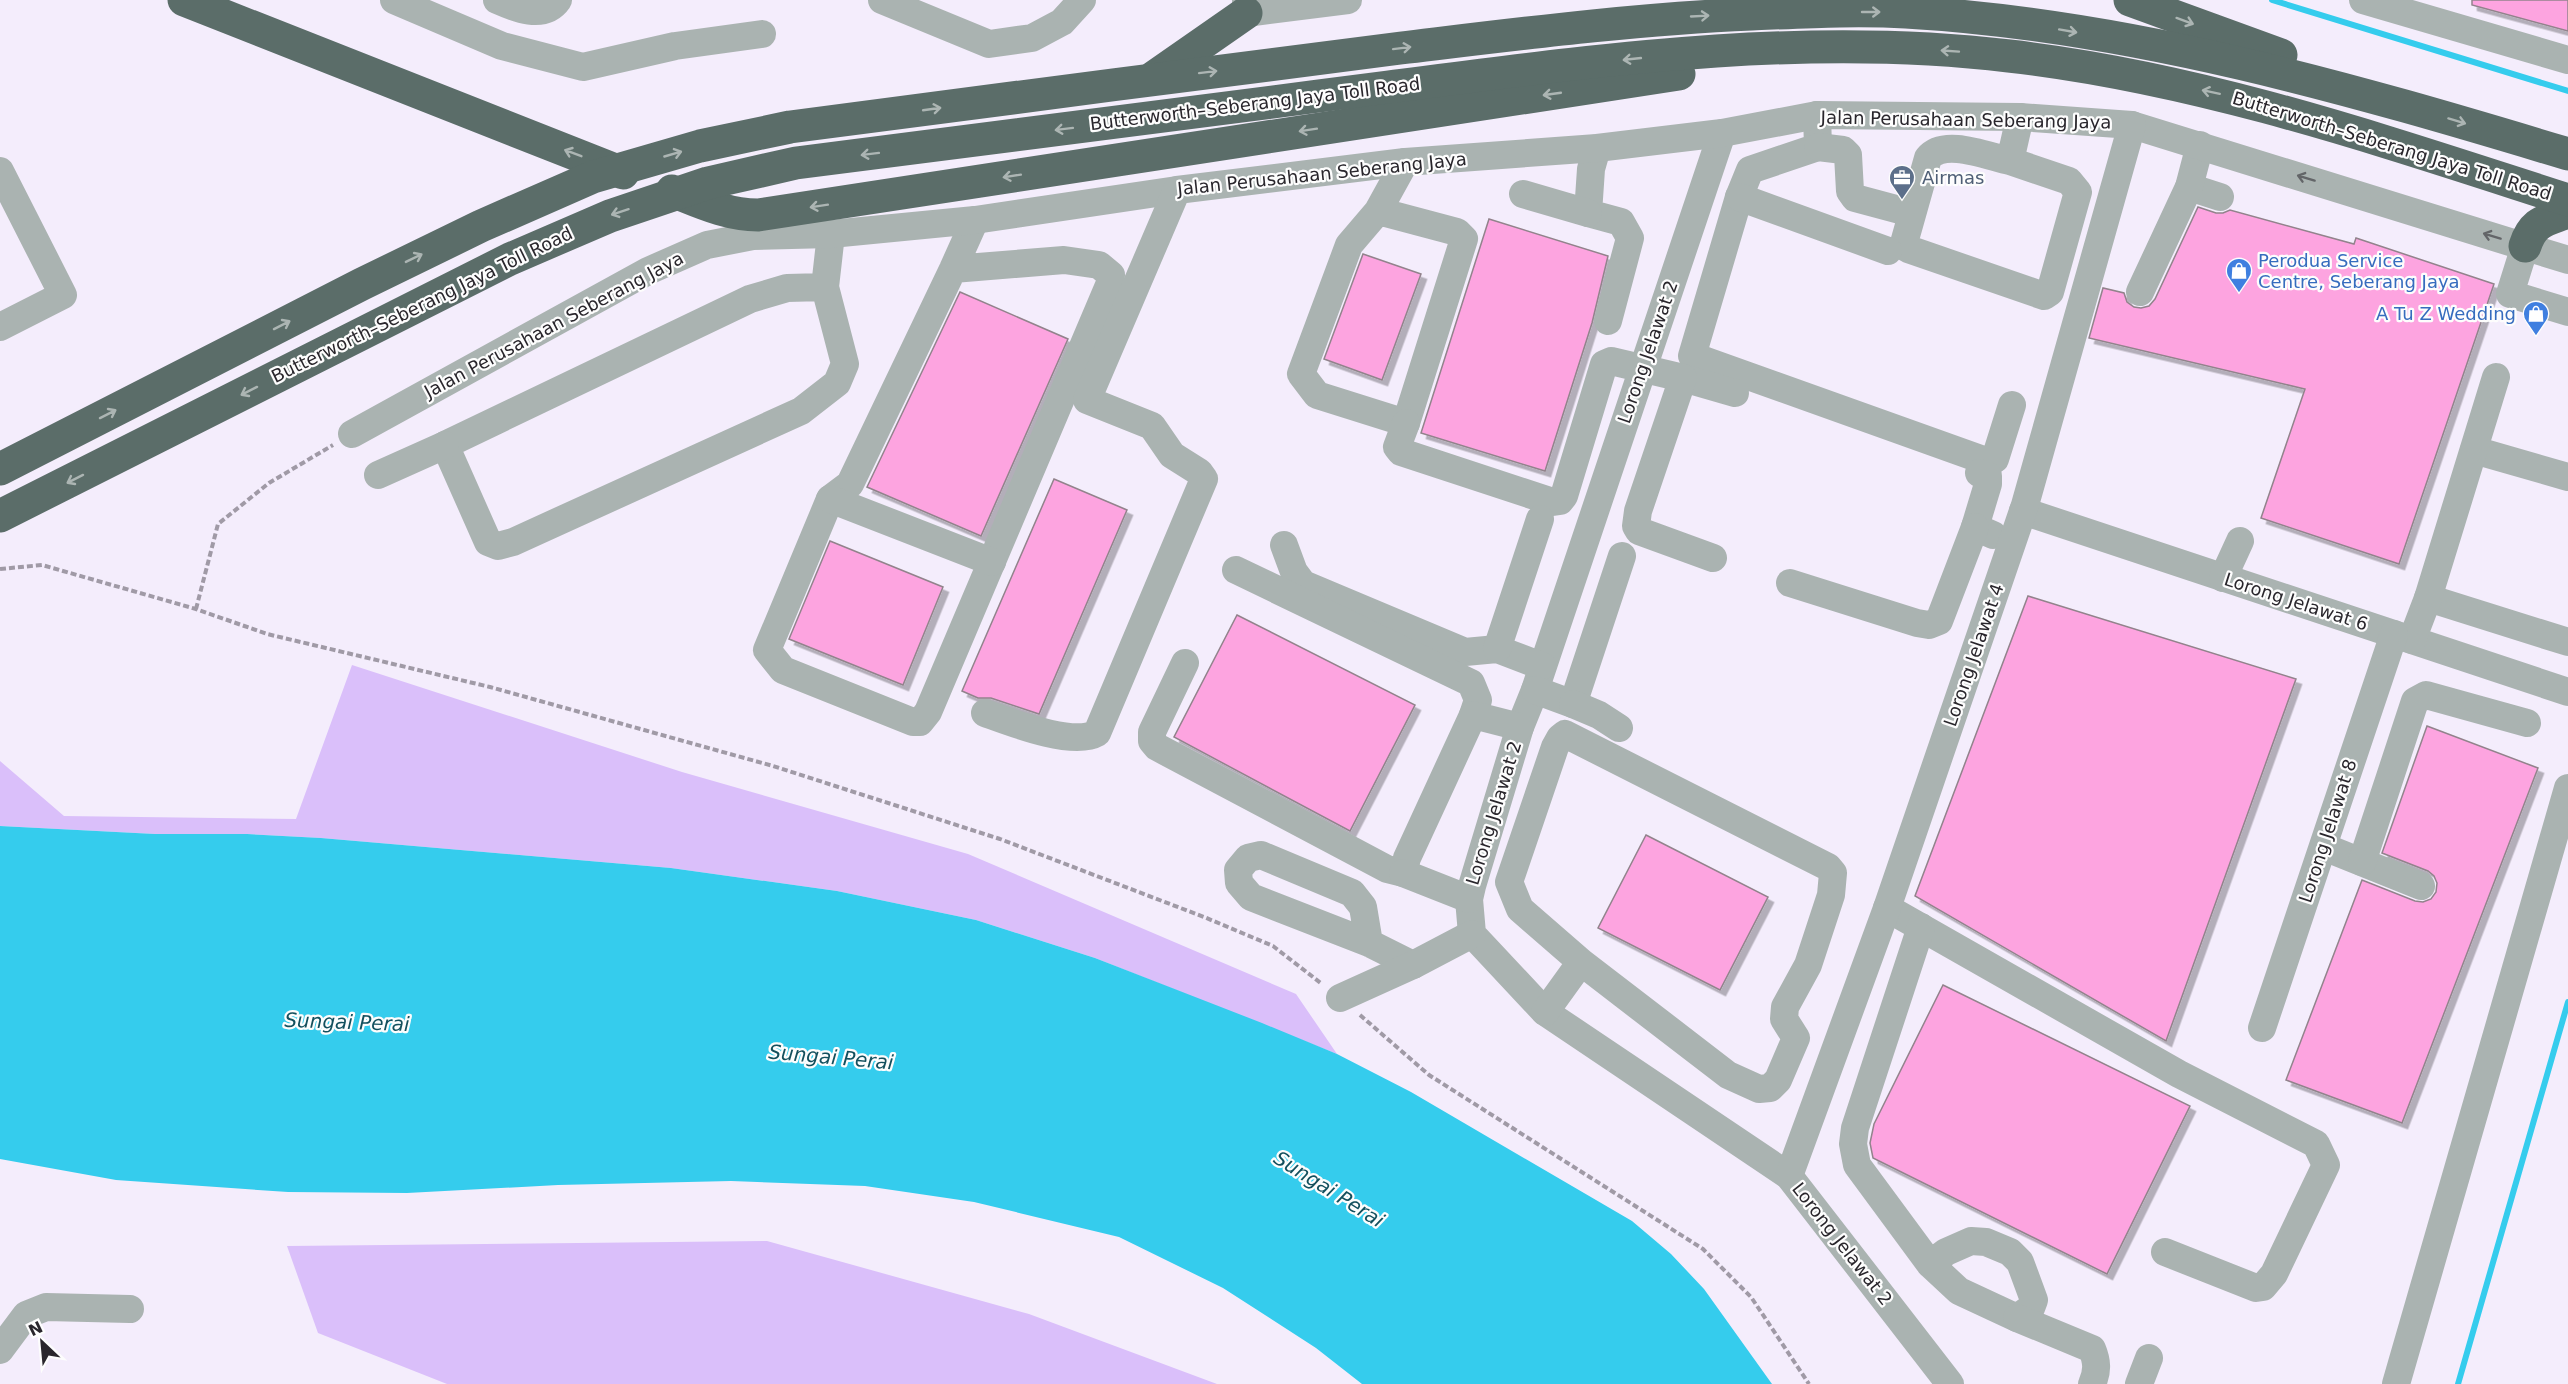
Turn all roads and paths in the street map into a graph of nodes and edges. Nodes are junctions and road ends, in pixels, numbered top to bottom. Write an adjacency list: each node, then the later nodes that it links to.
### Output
1 (184, 0): 14 (highway, one-way to 1)
2 (394, 0): 13 (street)
3 (497, 0): 4 (street)
4 (558, 0)
5 (882, 0): 6 (street)
6 (1082, 0)
7 (1348, 0): 11 (street)
8 (1749, 0): 12 (highway)
9 (2130, 0): 17 (highway, one-way to 17)
10 (2363, 0): 15 (street)
11 (1246, 6): 16 (highway)
12 (1812, 11): 16 (highway, Butterworth–Seberang Jaya Toll Road, one-way to 12); 17 (highway, Butterworth–Seberang Jaya Toll Road, one-way to 17)
13 (762, 34)
14 (1816, 46): 34 (highway, Butterworth–Seberang Jaya Toll Road, one-way to 14); 65 (highway, Butterworth–Seberang Jaya Toll Road, one-way to 65)
15 (2568, 60)
16 (1150, 80): 59 (highway, Butterworth–Seberang Jaya Toll Road, one-way to 16)
17 (2401, 104): 25 (highway, Butterworth–Seberang Jaya Toll Road, one-way to 25)
18 (1817, 115): 19 (street, Jalan Perusahaan Seberang Jaya); 21 (street, Jalan Perusahaan Seberang Jaya); 23 (street)
19 (2020, 117): 20 (street, Jalan Perusahaan Seberang Jaya); 26 (street)
20 (2132, 125): 22 (street, Jalan Perusahaan Seberang Jaya); 64 (street, Lorong Jelawat 4)
21 (1722, 133): 24 (street, Jalan Perusahaan Seberang Jaya); 50 (street, Lorong Jelawat 2)
22 (2200, 145): 29 (street); 41 (street, Jalan Perusahaan Seberang Jaya, one-way to 22)
23 (1818, 147): 32 (street); 38 (street)
24 (1597, 148): 27 (street, Jalan Perusahaan Seberang Jaya); 37 (street)
25 (2568, 154)
26 (2010, 161): 38 (street); 38 (street)
27 (1406, 162): 30 (street, Jalan Perusahaan Seberang Jaya); 35 (street)
28 (0, 171): 49 (street)
29 (2189, 187): 33 (street); 46 (street)
30 (1177, 190): 39 (street, Jalan Perusahaan Seberang Jaya); 87 (street)
31 (1523, 194): 37 (street)
32 (1739, 197): 42 (street); 54 (street)
33 (2220, 197)
34 (2568, 200)
35 (1378, 211): 55 (street); 55 (street)
36 (2568, 212): 41 (highway)
37 (1588, 213): 48 (street)
38 (1911, 213)
39 (975, 219): 40 (street, Jalan Perusahaan Seberang Jaya); 44 (street)
40 (831, 234): 45 (street); 56 (street, Jalan Perusahaan Seberang Jaya)
41 (2525, 246): 43 (street, Jalan Perusahaan Seberang Jaya); 47 (street)
42 (1888, 251)
43 (2568, 260)
44 (953, 270): 63 (street); 73 (street)
45 (825, 287): 57 (street); 57 (street)
46 (2140, 292)
47 (2568, 312)
48 (1608, 321)
49 (0, 327)
50 (1643, 368): 52 (street); 55 (street); 84 (street, Lorong Jelawat 2)
51 (2496, 377): 58 (street, Lorong Jelawat 8)
52 (1683, 378): 53 (street); 72 (street)
53 (1735, 393)
54 (2012, 405)
55 (1406, 423)
56 (351, 434): 79 (path)
57 (445, 445): 61 (street)
58 (2474, 450): 62 (street); 78 (street, Lorong Jelawat 8)
59 (0, 469)
60 (1980, 473): 67 (street)
61 (378, 475)
62 (2568, 477)
63 (830, 499): 73 (street); 73 (street)
64 (2023, 512): 69 (street, Lorong Jelawat 4); 76 (street, Lorong Jelawat 6)
65 (0, 516)
66 (1540, 519): 82 (street)
67 (1975, 527): 69 (street); 77 (street)
68 (2240, 541): 76 (street)
69 (2011, 542): 98 (street, Lorong Jelawat 4)
70 (1284, 545): 82 (street)
71 (1622, 556): 86 (street)
72 (1713, 558)
73 (992, 562)
74 (0, 568): 79 (path)
75 (1236, 570): 88 (street)
76 (2223, 578): 80 (street, Lorong Jelawat 6)
77 (1790, 583)
78 (2428, 598): 80 (street, Lorong Jelawat 8); 81 (street)
79 (196, 609): 104 (path)
80 (2403, 637): 85 (street, Lorong Jelawat 6); 93 (street, Lorong Jelawat 8)
81 (2568, 642)
82 (1497, 649): 84 (street)
83 (1185, 663): 95 (street)
84 (1539, 678): 86 (street); 90 (street, Lorong Jelawat 2)
85 (2568, 692)
86 (1573, 704): 91 (street)
87 (985, 713)
88 (1473, 715): 90 (street); 95 (street)
89 (2527, 723): 94 (street)
90 (1520, 727): 97 (street, Lorong Jelawat 2)
91 (1619, 728)
92 (2568, 788): 116 (street)
93 (2324, 847): 94 (street); 106 (street, Lorong Jelawat 8)
94 (2362, 862): 96 (street)
95 (1403, 873): 97 (street)
96 (2421, 886)
97 (1469, 899): 100 (street, Lorong Jelawat 2)
98 (1887, 908): 99 (street); 107 (street, Lorong Jelawat 4)
99 (1921, 927): 108 (street); 109 (street)
100 (1472, 934): 103 (street); 105 (street, Lorong Jelawat 2)
101 (1369, 943): 103 (street)
102 (1581, 962): 102 (street); 105 (street)
103 (1413, 965): 104 (street)
104 (1340, 998): 113 (path)
105 (1545, 1012): 107 (street, Lorong Jelawat 2)
106 (2262, 1029)
107 (1789, 1176): 114 (street, Lorong Jelawat 2)
108 (2165, 1252)
109 (1930, 1264): 111 (street); 111 (street)
110 (130, 1309): 112 (street)
111 (2017, 1318): 115 (street)
112 (0, 1350)
113 (1809, 1384)
114 (1950, 1384)
115 (2092, 1384)
116 (2396, 1384)

